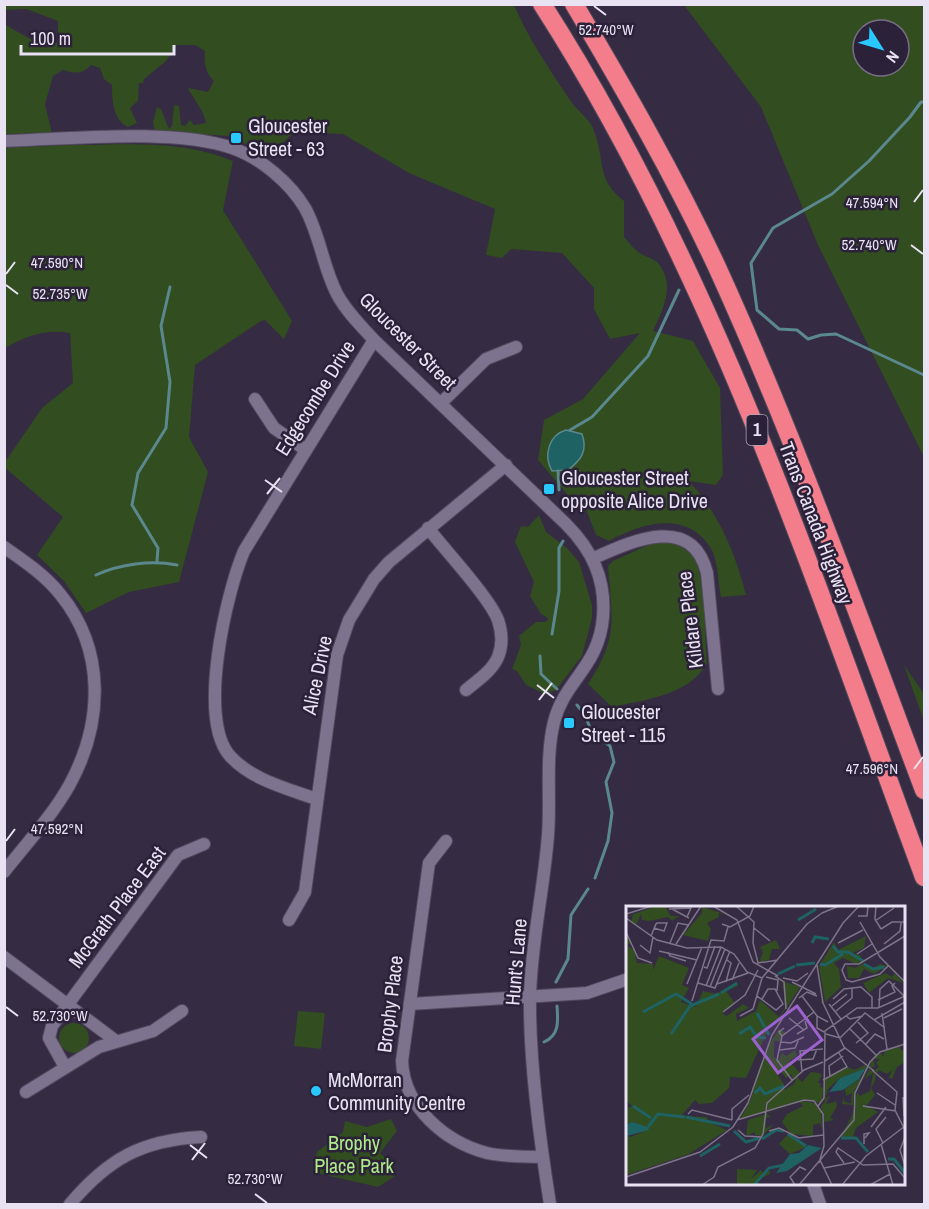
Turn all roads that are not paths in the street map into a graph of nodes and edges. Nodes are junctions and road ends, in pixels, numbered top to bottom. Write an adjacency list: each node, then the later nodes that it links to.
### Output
1 (542, 4): 20 (highway, Trans Canada Highway / 1)
2 (574, 4): 16 (highway, Trans Canada Highway / 1)
3 (4, 141): 4 (street, Gloucester Street)
4 (374, 340): 7 (street, Gloucester Street); 8 (street, Edgecombe Drive)
5 (516, 347): 7 (street)
6 (255, 399): 8 (street)
7 (442, 402): 9 (street, Gloucester Street)
8 (306, 450): 17 (street, Edgecombe Drive)
9 (506, 465): 10 (street, Alice Drive); 12 (street, Gloucester Street)
10 (428, 528): 14 (street); 17 (street, Alice Drive)
11 (4, 547): 21 (street)
12 (594, 558): 13 (street, Kildare Place); 15 (street, Gloucester Street)
13 (718, 689)
14 (466, 690)
15 (554, 723): 27 (street, Hunt's Lane)
16 (924, 790)
17 (316, 799): 24 (street, Alice Drive)
18 (446, 841): 29 (street, Brophy Place)
19 (204, 844): 28 (street, McGrath Place East)
20 (915, 853): 22 (highway, Trans Canada Highway / 1); 23 (highway)
21 (4, 872)
22 (924, 877)
23 (924, 886)
24 (289, 920)
25 (4, 957): 28 (street)
26 (626, 979): 27 (street)
27 (530, 996): 29 (street); 35 (street, Hunt's Lane)
28 (68, 1004): 31 (street); 32 (street, McGrath Place East)
29 (410, 1004): 35 (street, Brophy Place)
30 (182, 1011): 31 (street)
31 (116, 1041): 32 (street)
32 (64, 1067): 33 (street)
33 (26, 1092)
34 (201, 1137): 37 (street)
35 (543, 1158): 38 (street, Hunt's Lane)
36 (813, 1185): 39 (street)
37 (70, 1204)
38 (550, 1204)
39 (820, 1204)

